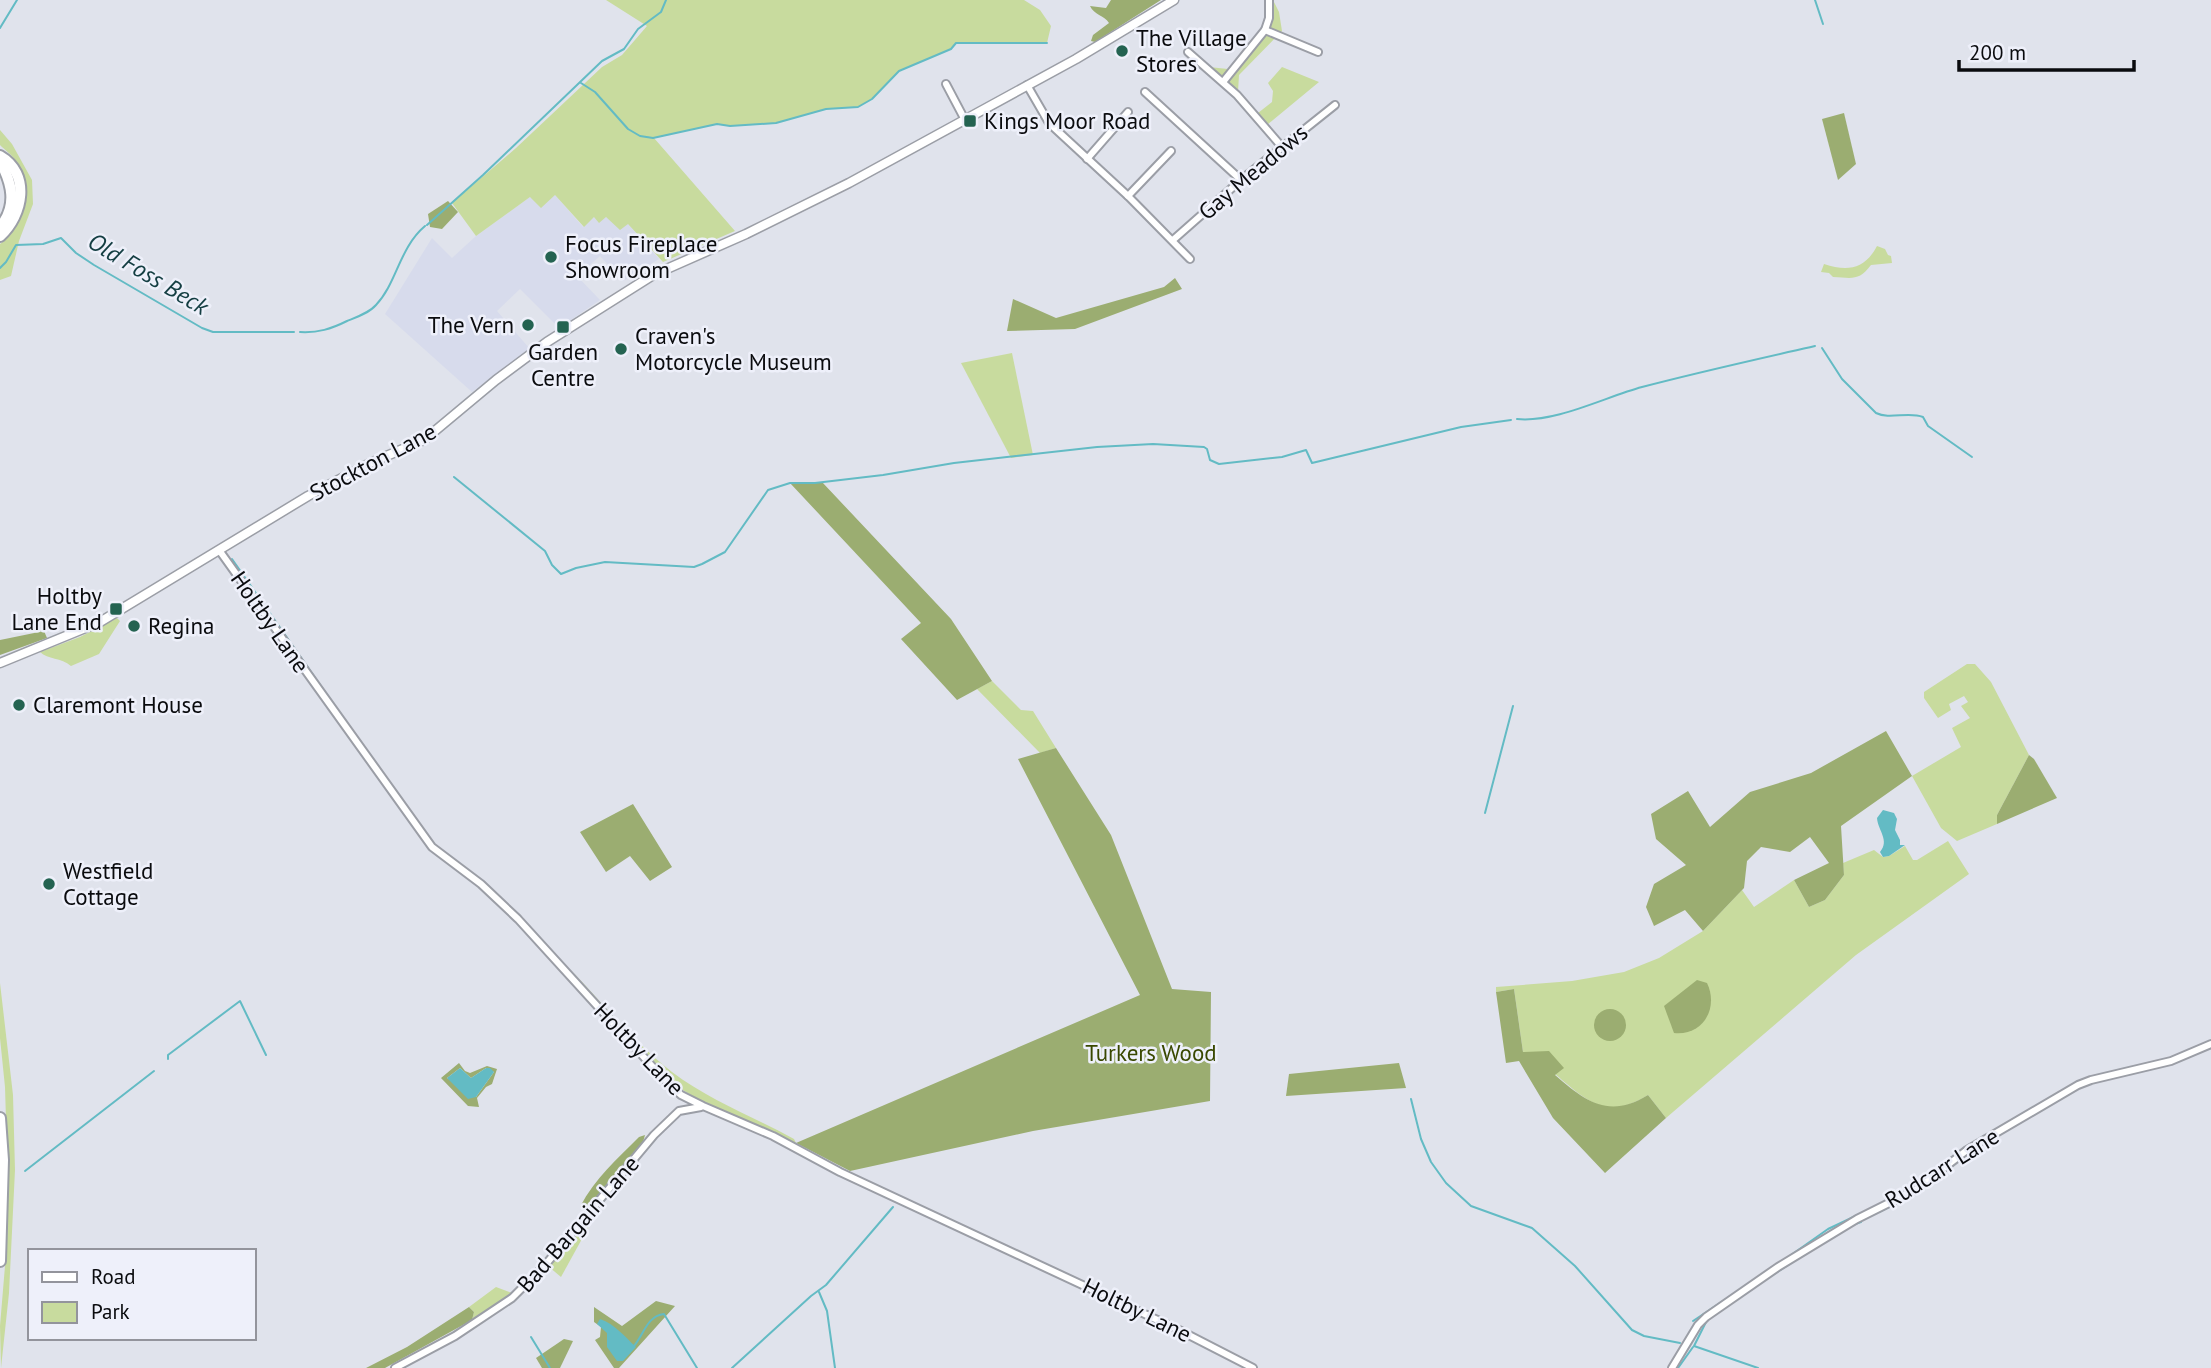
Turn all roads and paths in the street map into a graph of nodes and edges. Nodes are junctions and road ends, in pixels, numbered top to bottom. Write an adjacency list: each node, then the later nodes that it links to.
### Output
1 (1174, 0): 8 (street, Stockton Lane)
2 (1269, 0): 3 (street)
3 (1265, 30): 5 (street); 6 (street)
4 (1188, 52): 6 (street)
5 (1318, 52)
6 (1223, 82): 13 (street)
7 (946, 84): 12 (street)
8 (1027, 85): 12 (street, Stockton Lane); 16 (street)
9 (1145, 92): 17 (street)
10 (1335, 105): 13 (street, Gay Meadows)
11 (1128, 112): 16 (street)
12 (965, 120): 23 (street, Stockton Lane)
13 (1282, 147): 17 (street, Gay Meadows)
14 (1171, 151): 18 (street)
15 (0, 159): 19 (highway); 20 (highway)
16 (1087, 159): 18 (street)
17 (1241, 180): 21 (street, Gay Meadows)
18 (1128, 196): 21 (street)
19 (0, 227)
20 (0, 236)
21 (1173, 240): 22 (street)
22 (1190, 259)
23 (219, 550): 24 (street, Stockton Lane); 26 (street, Holtby Lane)
24 (0, 663)
25 (2211, 1044): 33 (street, Rudcarr Lane)
26 (681, 1095): 27 (street, Holtby Lane); 28 (street)
27 (702, 1106): 28 (street); 32 (street, Holtby Lane)
28 (679, 1111): 31 (street, Bad Bargain Lane)
29 (0, 1118): 30 (highway)
30 (0, 1261)
31 (395, 1368)
32 (1253, 1368)
33 (1672, 1368)

